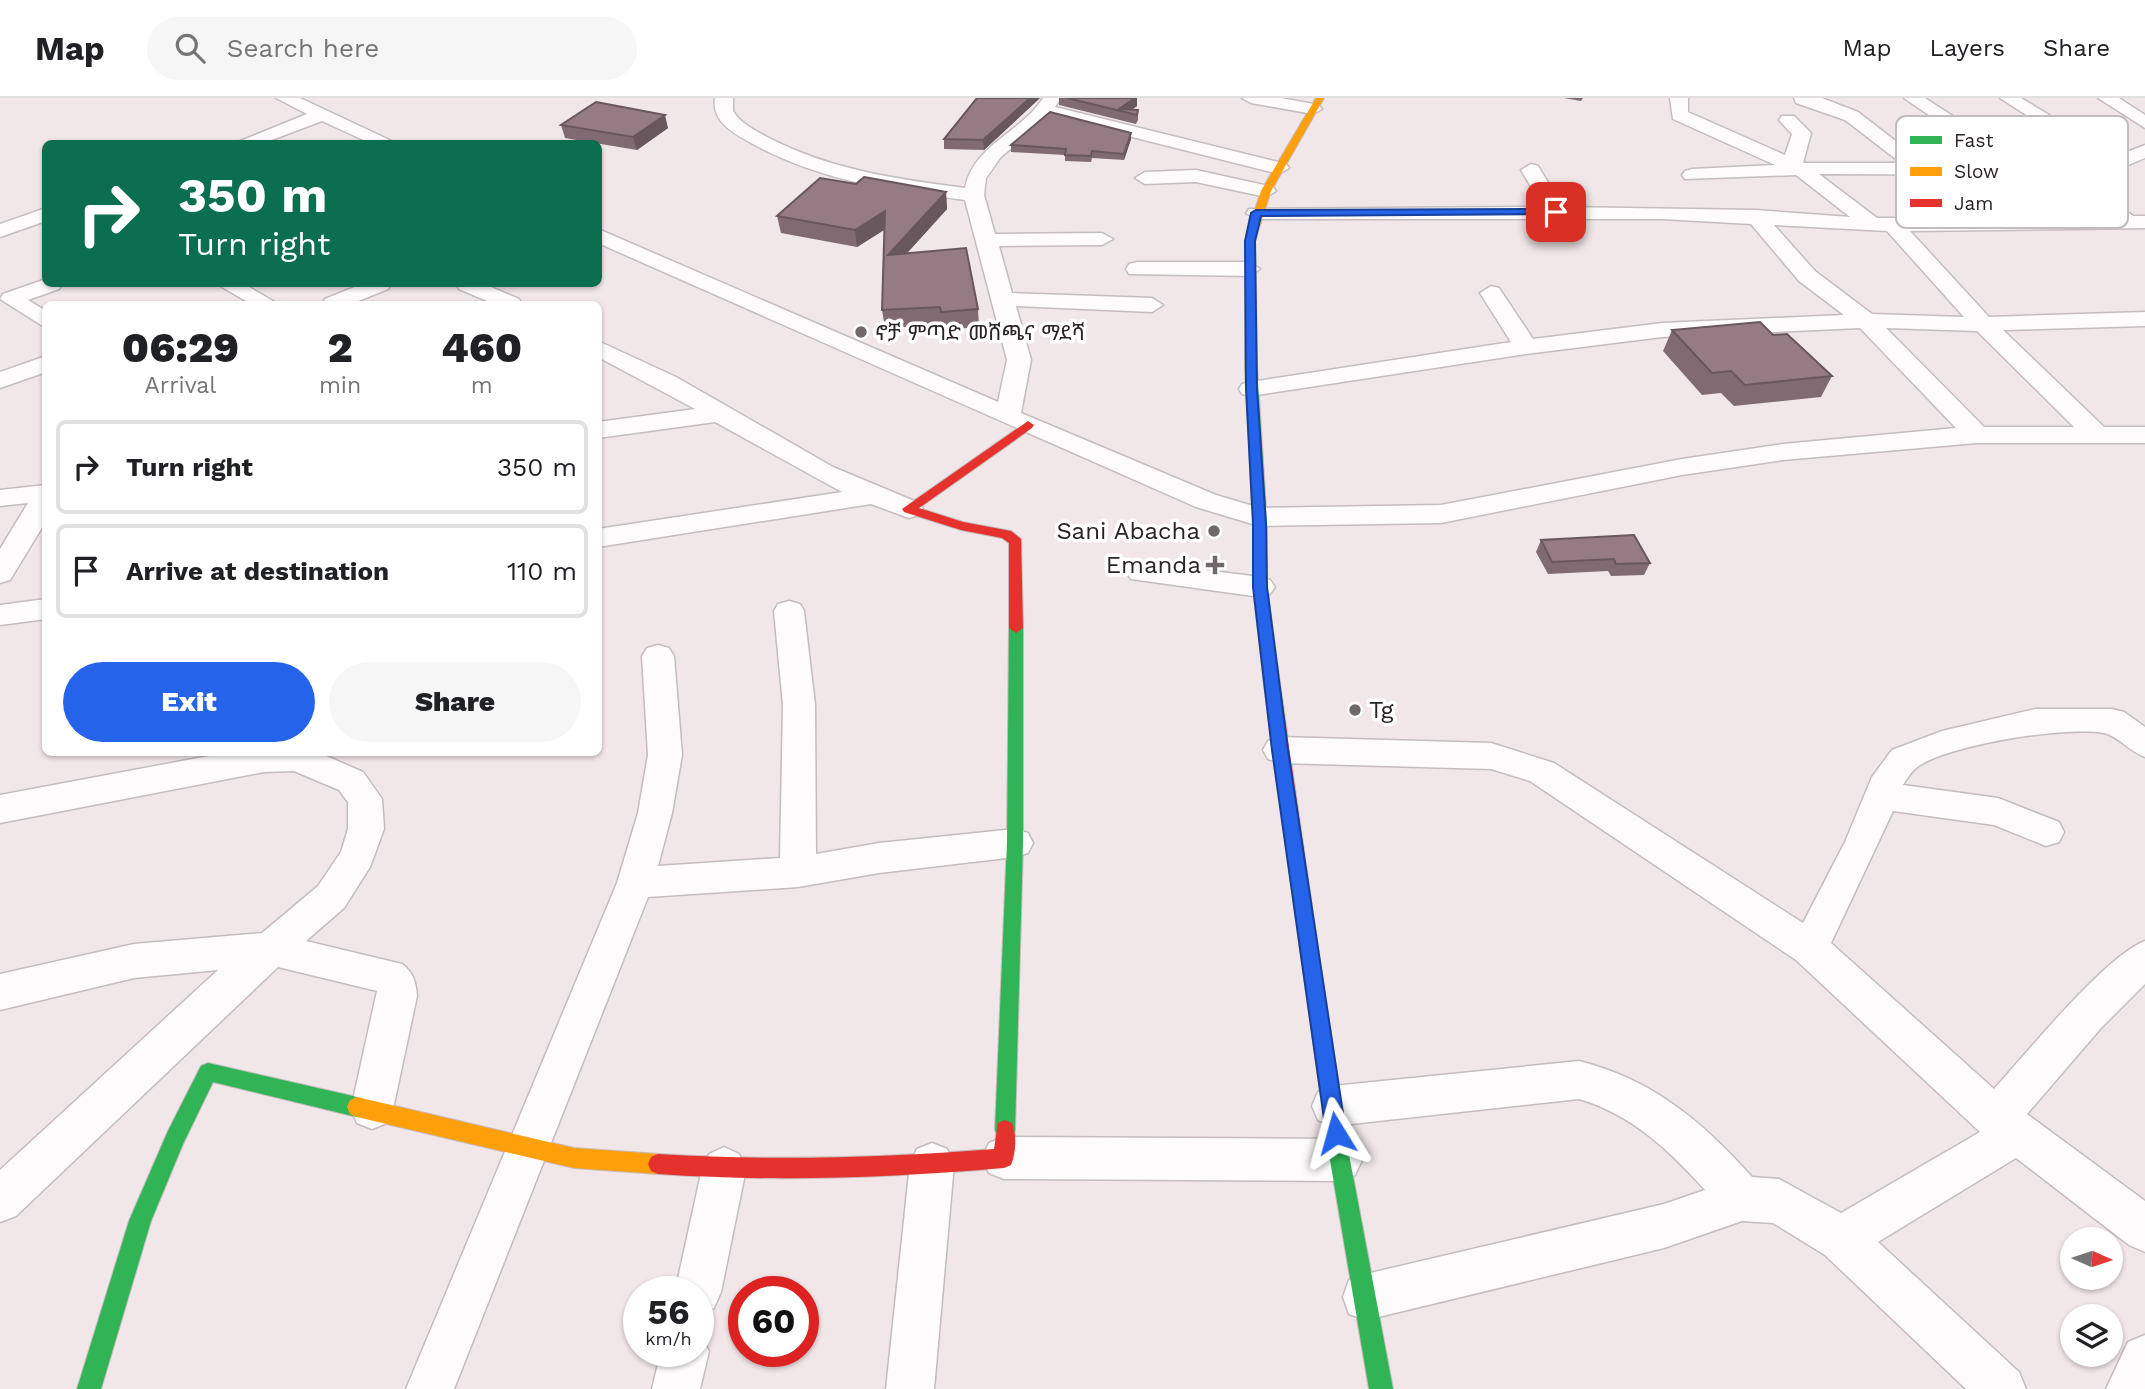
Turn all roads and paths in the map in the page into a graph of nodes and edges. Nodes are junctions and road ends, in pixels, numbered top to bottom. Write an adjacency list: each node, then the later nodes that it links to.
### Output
1 (285, 98): 12 (street)
2 (724, 98): 29 (street)
3 (1251, 98): 11 (street)
4 (1679, 98): 22 (street)
5 (1801, 98): 19 (street)
6 (1913, 98): 13 (street)
7 (2009, 98): 14 (street)
8 (2135, 98): 9 (street)
9 (2110, 100): 16 (street)
10 (1046, 102): 23 (street); 29 (street)
11 (1317, 104): 23 (main road)
12 (322, 115): 17 (street); 18 (street)
13 (1940, 116)
14 (2038, 116)
15 (1788, 120): 22 (street)
16 (2145, 123)
17 (253, 140)
18 (380, 140)
19 (1896, 150)
20 (2145, 151): 21 (street)
21 (2128, 159)
22 (1796, 167): 24 (street); 26 (street); 34 (street)
23 (1279, 168): 28 (main road)
24 (1896, 168)
25 (1531, 170): 30 (street)
26 (1692, 175)
27 (1145, 178): 28 (street)
28 (1266, 191): 31 (main road)
29 (974, 195): 39 (street)
30 (1556, 212): 31 (street); 33 (street)
31 (1256, 213): 41 (main road)
32 (42, 215): 36 (street)
33 (1755, 216): 34 (street); 55 (street)
34 (1882, 224): 35 (street); 56 (street)
35 (1896, 224)
36 (0, 231)
37 (602, 237): 63 (street)
38 (1102, 239): 39 (street)
39 (988, 240): 47 (street)
40 (1137, 269): 41 (street)
41 (1249, 269): 61 (main road)
42 (43, 287): 48 (street)
43 (234, 287): 49 (street)
44 (373, 287): 50 (street)
45 (474, 287): 51 (street)
46 (1491, 293): 57 (street)
47 (1004, 299): 52 (street); 63 (street)
48 (5, 301): 53 (street)
49 (261, 301)
50 (340, 301)
51 (504, 301)
52 (1152, 305)
53 (42, 319)
54 (2145, 319): 56 (street)
55 (1866, 321): 56 (street); 57 (street); 65 (street)
56 (1983, 324): 67 (street)
57 (1527, 347): 61 (street)
58 (602, 350): 62 (street)
59 (42, 365): 60 (street)
60 (0, 381)
61 (1251, 389): 73 (main road)
62 (717, 414): 64 (street); 69 (street)
63 (1018, 419): 72 (main road); 73 (street)
64 (602, 429)
65 (1978, 435): 67 (street); 73 (street)
66 (2145, 435): 67 (street)
67 (2098, 436)
68 (42, 495): 70 (street)
69 (871, 496): 72 (street); 74 (street)
70 (0, 498)
71 (42, 502): 76 (street)
72 (909, 509): 87 (main road)
73 (1259, 517): 77 (main road)
74 (602, 537)
75 (1141, 572): 77 (street)
76 (0, 573)
77 (1260, 587): 83 (main road)
78 (42, 610): 80 (street)
79 (789, 611): 88 (street)
80 (0, 615)
81 (658, 656): 89 (street)
82 (2145, 744): 84 (street)
83 (1280, 750): 90 (street); 96 (main road)
84 (1881, 796): 86 (street); 90 (street)
85 (0, 809): 91 (street)
86 (2046, 832)
87 (1015, 843): 88 (street); 100 (main road)
88 (798, 872): 89 (street)
89 (635, 883): 99 (street)
90 (1810, 947): 98 (street)
91 (274, 949): 93 (street); 94 (street); 97 (street)
92 (2145, 958): 98 (street)
93 (0, 992)
94 (158, 1055): 95 (street); 105 (street)
95 (208, 1072): 97 (main road); 112 (main road)
96 (1333, 1106): 101 (main road); 104 (street)
97 (372, 1109): 99 (main road)
98 (2006, 1126): 106 (street); 107 (street)
99 (530, 1145): 103 (main road); 113 (street)
100 (1004, 1158): 101 (street); 102 (main road)
101 (1340, 1160): 109 (main road)
102 (932, 1164): 103 (main road); 115 (street)
103 (724, 1169): 108 (street)
104 (1742, 1199): 107 (street); 109 (street)
105 (0, 1200)
106 (2145, 1229)
107 (1841, 1239): 117 (street)
108 (701, 1276)
109 (1366, 1297): 116 (main road)
110 (2145, 1359): 118 (street)
111 (681, 1367): 114 (street)
112 (89, 1389)
113 (430, 1389)
114 (676, 1389)
115 (910, 1389)
116 (1381, 1389)
117 (2002, 1389)
118 (2130, 1389)

